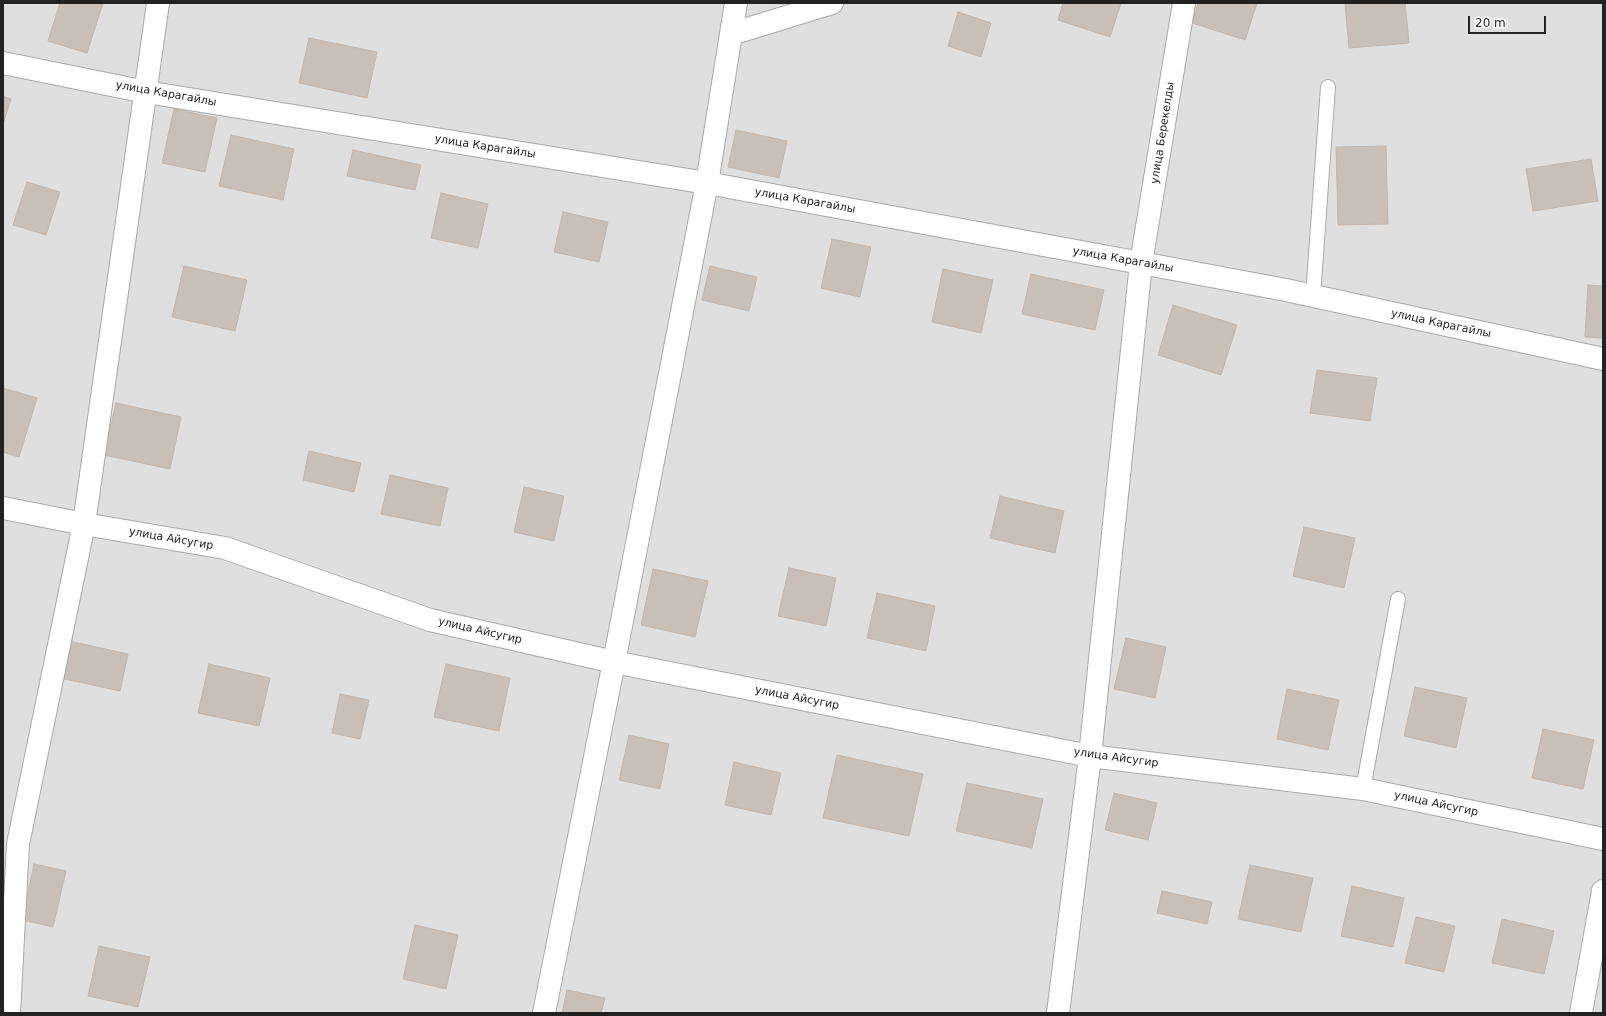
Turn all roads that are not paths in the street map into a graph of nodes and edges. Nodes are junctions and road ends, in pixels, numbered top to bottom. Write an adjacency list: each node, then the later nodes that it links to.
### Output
1 (158, 3): 8 (street)
2 (736, 3): 5 (street)
3 (832, 3): 5 (street)
4 (1184, 3): 10 (street, улица Берекелды)
5 (731, 34): 9 (street)
6 (3, 63): 8 (street, улица Карагайлы)
7 (1328, 87): 11 (lane)
8 (146, 92): 9 (street, улица Карагайлы); 14 (street)
9 (707, 183): 10 (street, улица Карагайлы); 16 (street)
10 (1142, 263): 11 (street, улица Карагайлы); 17 (street, улица Берекелды)
11 (1313, 296): 12 (street, улица Карагайлы)
12 (1603, 359)
13 (3, 508): 14 (street, улица Айсугир)
14 (84, 524): 16 (street, улица Айсугир); 21 (street)
15 (1398, 599): 18 (lane)
16 (614, 662): 17 (street, улица Айсугир); 22 (street)
17 (1090, 756): 18 (street, улица Айсугир); 23 (street, улица Берекелды)
18 (1363, 789): 19 (street, улица Айсугир)
19 (1603, 839)
20 (1603, 891): 24 (street)
21 (9, 1013)
22 (544, 1013)
23 (1058, 1013)
24 (1581, 1013)

